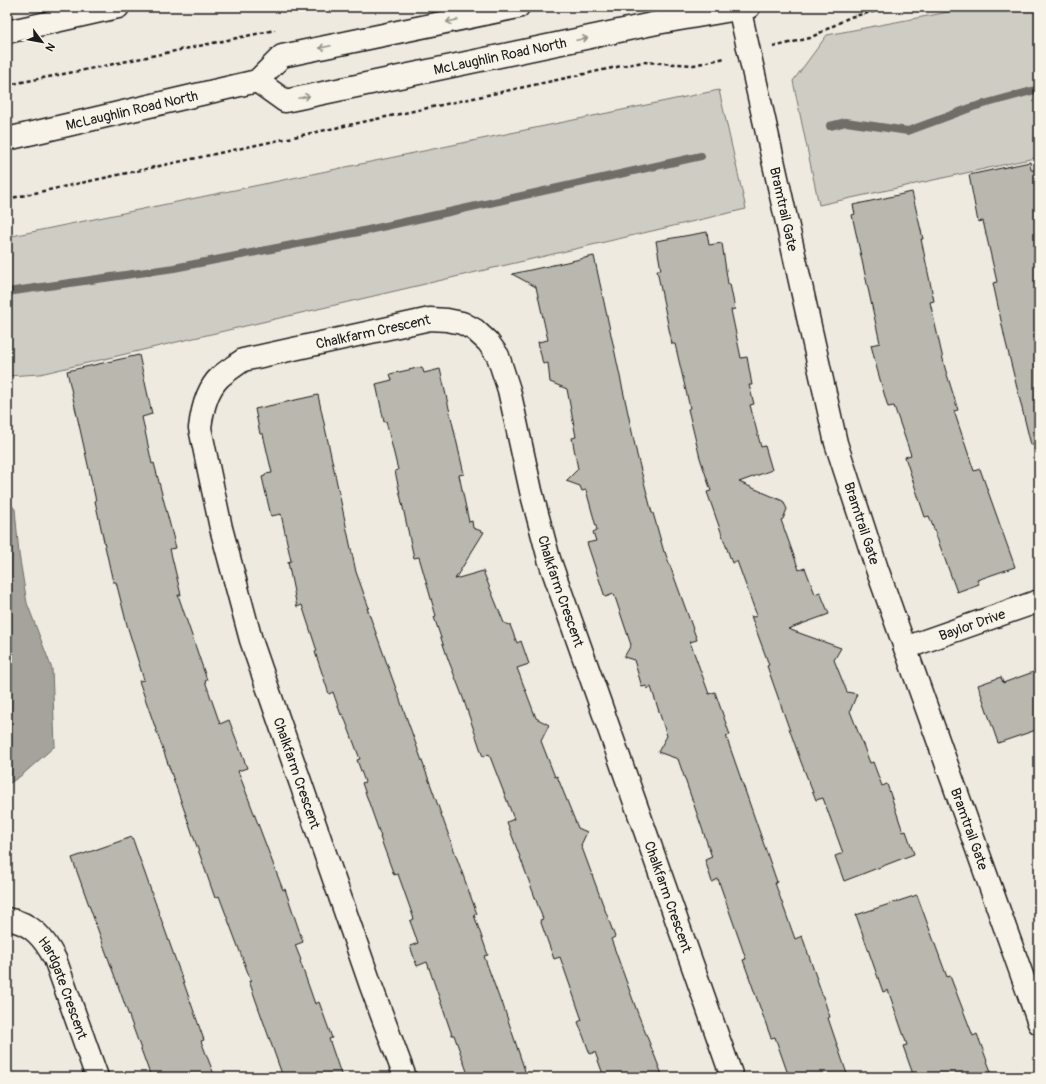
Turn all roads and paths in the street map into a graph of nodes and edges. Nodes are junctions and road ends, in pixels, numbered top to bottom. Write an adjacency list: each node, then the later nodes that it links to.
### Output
1 (118, 7): 8 (street)
2 (381, 7): 6 (path)
3 (518, 7): 11 (street, one-way to 11)
4 (894, 7): 9 (path)
5 (742, 8): 11 (street, McLaughlin Road North, one-way to 5); 16 (street, Bramtrail Gate)
6 (373, 10)
7 (281, 29): 12 (path)
8 (7, 32)
9 (781, 45)
10 (718, 60): 14 (path)
11 (257, 81): 13 (street, McLaughlin Road North)
12 (7, 85)
13 (7, 139)
14 (7, 199)
15 (1039, 600): 16 (street, Baylor Drive)
16 (905, 648): 18 (street, Bramtrail Gate)
17 (7, 919): 19 (street, Hardgate Crescent)
18 (1039, 1023)
19 (97, 1077)
20 (405, 1077): 21 (street, Chalkfarm Crescent)
21 (732, 1077)

